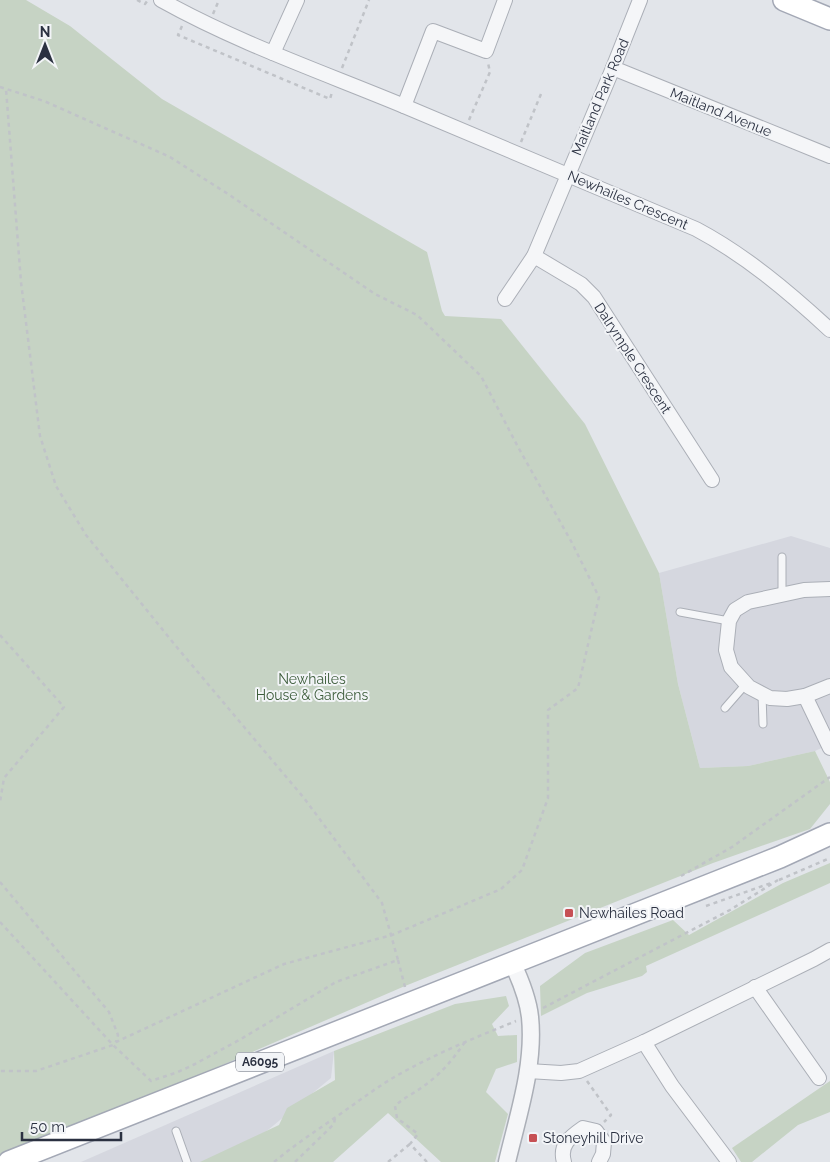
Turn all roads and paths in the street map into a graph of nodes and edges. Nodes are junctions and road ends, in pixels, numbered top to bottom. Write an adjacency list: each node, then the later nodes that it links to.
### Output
1 (137, 0): 2 (path)
2 (148, 0)
3 (162, 0): 12 (street, Newhailes Crescent)
4 (297, 0): 12 (street)
5 (369, 0): 14 (path)
6 (505, 0): 11 (street)
7 (640, 0): 13 (street, Maitland Park Road)
8 (784, 0): 9 (main road)
9 (830, 19)
10 (178, 35): 18 (path)
11 (486, 51): 19 (street); 20 (path)
12 (273, 53): 14 (street, Newhailes Crescent)
13 (613, 68): 22 (street, Maitland Avenue); 23 (street, Maitland Park Road)
14 (338, 79): 19 (street, Newhailes Crescent)
15 (0, 87): 16 (path)
16 (6, 89): 48 (path); 48 (path)
17 (540, 94): 21 (path)
18 (330, 99)
19 (404, 106): 20 (street, Newhailes Crescent)
20 (464, 131): 21 (street, Newhailes Crescent)
21 (516, 153): 23 (street, Newhailes Crescent)
22 (830, 156)
23 (568, 174): 24 (street, Maitland Park Road); 26 (street, Newhailes Crescent)
24 (534, 256): 25 (street, Maitland Park Road); 27 (street, Dalrymple Crescent)
25 (505, 299)
26 (829, 326)
27 (712, 480)
28 (782, 557): 30 (lane)
29 (830, 589): 30 (street)
30 (782, 594): 32 (street)
31 (680, 612): 32 (lane)
32 (728, 621): 34 (street)
33 (0, 634): 42 (path)
34 (746, 684): 36 (street); 38 (lane)
35 (830, 686): 37 (street)
36 (762, 694): 37 (street); 39 (lane)
37 (804, 696): 40 (street)
38 (725, 708)
39 (763, 724)
40 (830, 748)
41 (830, 777): 45 (path)
42 (0, 802)
43 (830, 834): 51 (main road, A6095)
44 (830, 858): 54 (path)
45 (681, 876)
46 (0, 882): 55 (path)
47 (0, 922): 58 (path)
48 (392, 935): 50 (path); 55 (path)
49 (830, 950): 52 (street)
50 (398, 960): 53 (path); 58 (path)
51 (512, 962): 53 (main road, A6095); 54 (street)
52 (755, 987): 57 (street); 62 (street)
53 (410, 1002): 67 (main road, A6095)
54 (530, 1015): 56 (path); 60 (street)
55 (116, 1042): 58 (path)
56 (465, 1042): 63 (path); 66 (path)
57 (644, 1042): 61 (street); 76 (street)
58 (113, 1045): 59 (path)
59 (0, 1071)
60 (528, 1071): 61 (street); 73 (street)
61 (579, 1071): 65 (path)
62 (819, 1078)
63 (335, 1118): 69 (path); 70 (path)
64 (176, 1131): 68 (lane)
65 (596, 1131): 74 (street); 75 (street)
66 (410, 1144): 71 (path); 72 (path)
67 (9, 1162)
68 (187, 1162)
69 (274, 1162)
70 (295, 1162)
71 (388, 1162)
72 (427, 1162)
73 (507, 1162)
74 (564, 1162)
75 (599, 1162)
76 (729, 1162)

